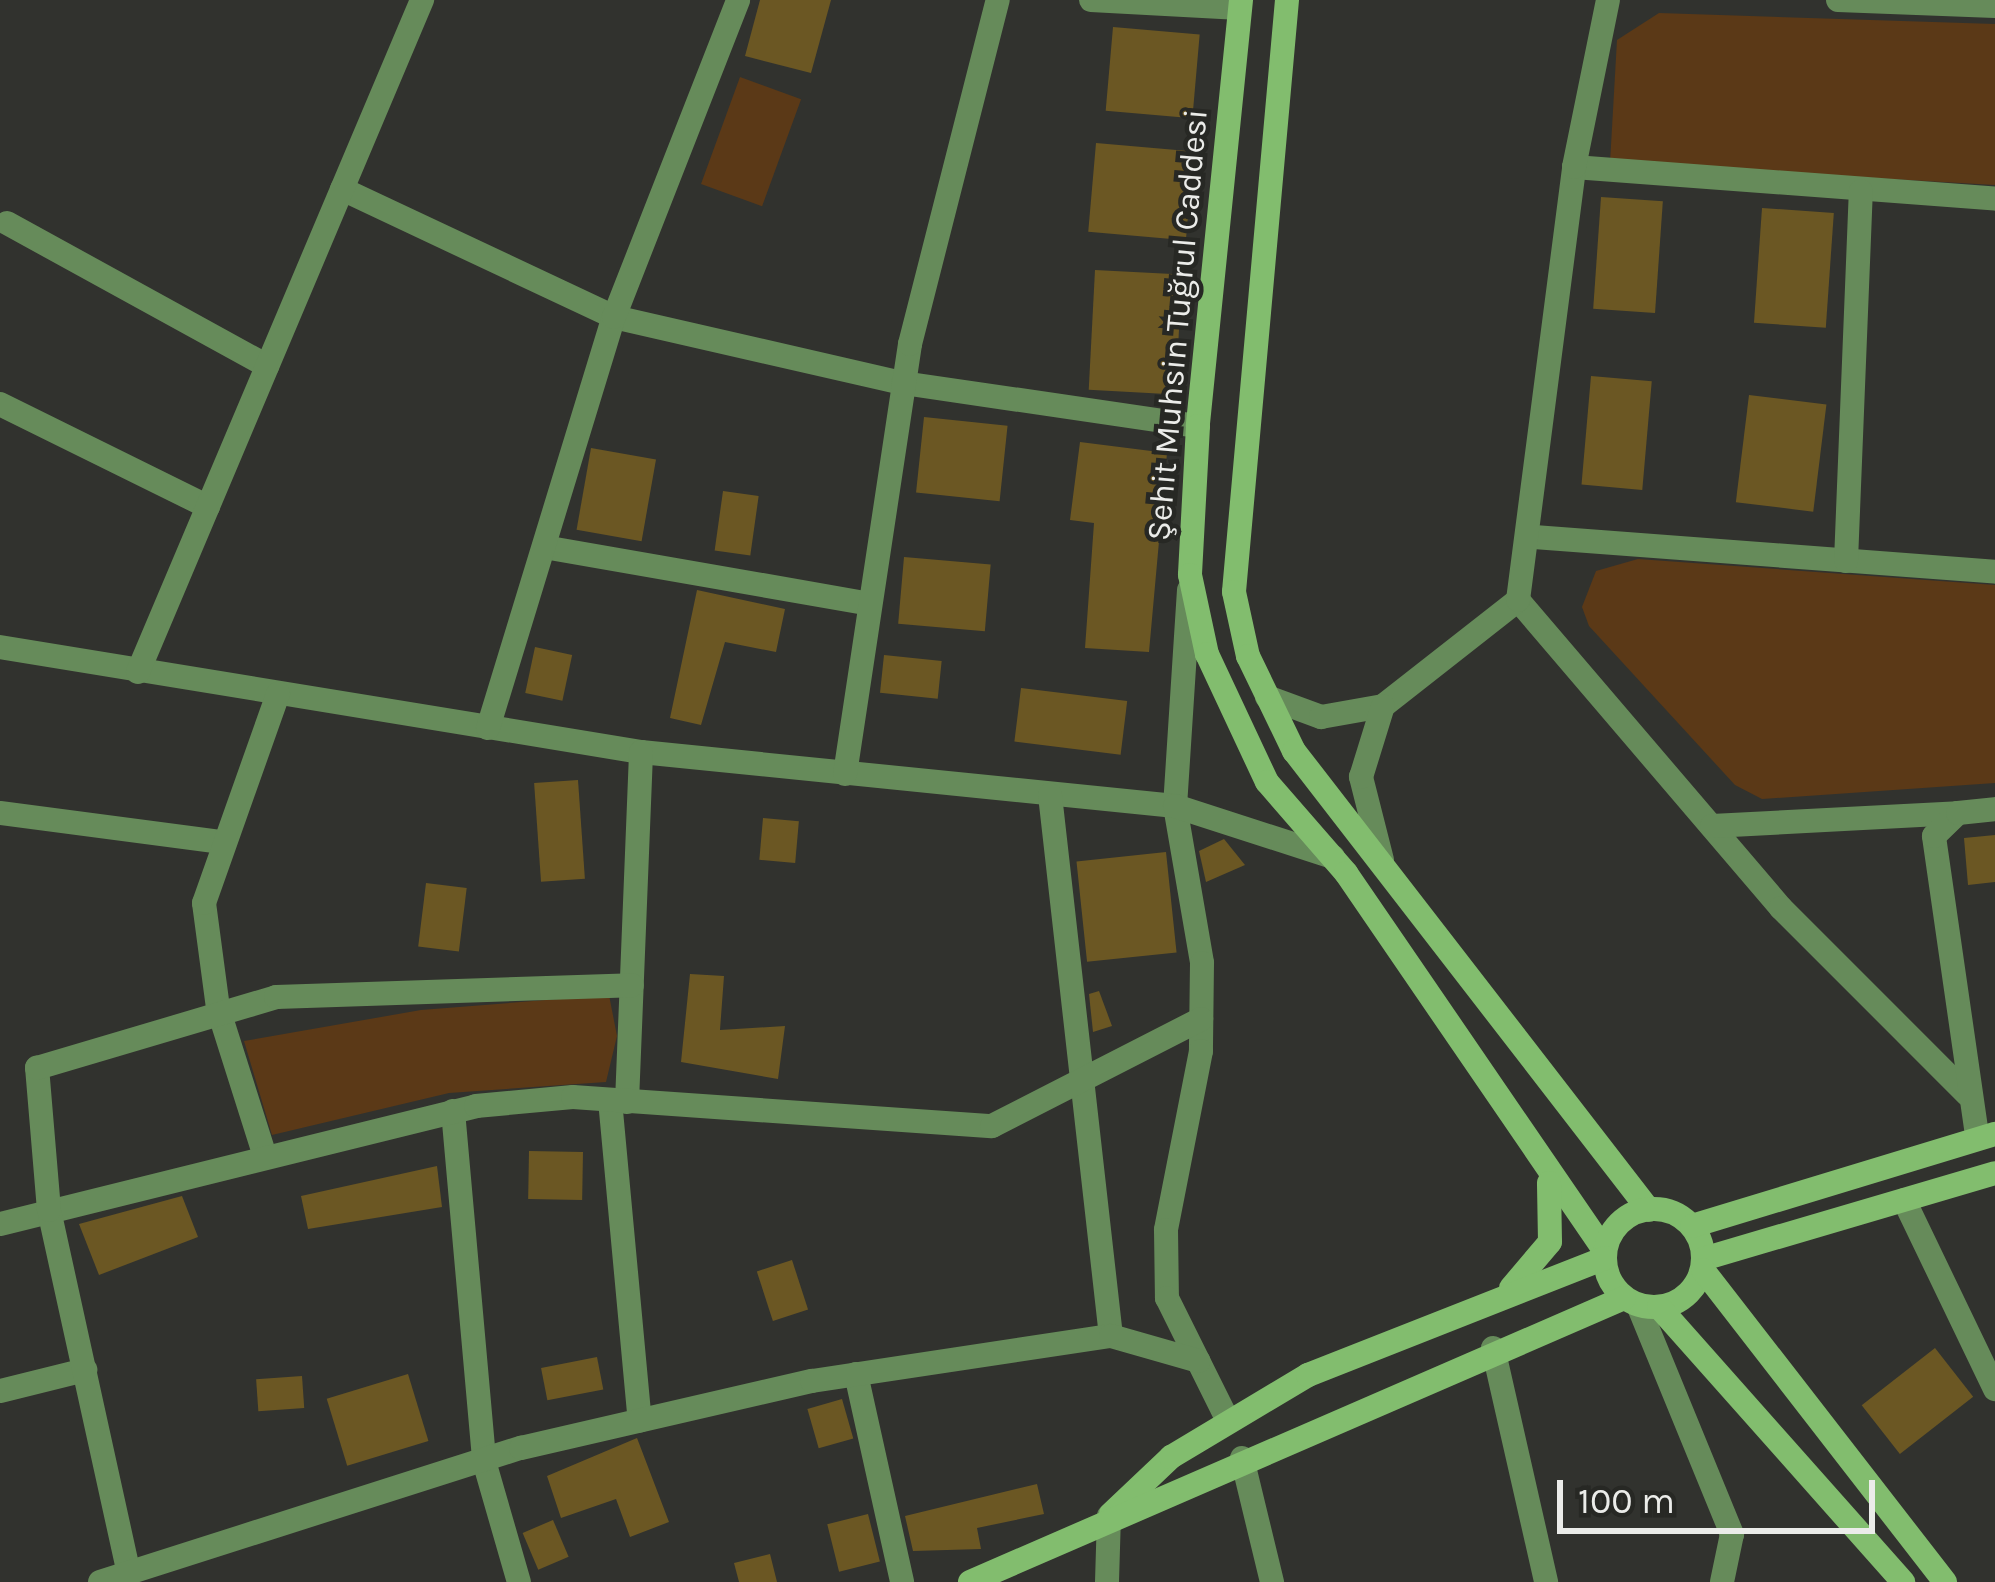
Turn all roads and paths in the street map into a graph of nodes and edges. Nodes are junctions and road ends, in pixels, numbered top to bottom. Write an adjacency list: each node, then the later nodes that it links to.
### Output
1 (422, 0): 12 (street)
2 (738, 0): 16 (street)
3 (998, 0): 18 (street)
4 (1091, 0): 9 (street)
5 (1287, 0): 32 (main road)
6 (1608, 0): 11 (street)
7 (1838, 0): 8 (street)
8 (1872, 1): 10 (street)
9 (1240, 4): 20 (main road, Şehit Muhsin Tuğrul Caddesi)
10 (1995, 6)
11 (1574, 167): 13 (street); 22 (street)
12 (342, 189): 16 (street); 17 (street)
13 (1861, 191): 14 (street); 24 (street)
14 (1995, 199)
15 (7, 223): 17 (street)
16 (614, 316): 18 (street); 23 (street)
17 (267, 366): 21 (street)
18 (903, 383): 20 (street); 28 (street)
19 (0, 404): 21 (street)
20 (1198, 426): 26 (main road, Şehit Muhsin Tuğrul Caddesi)
21 (208, 507): 30 (street)
22 (1534, 537): 24 (street); 27 (street)
23 (544, 548): 28 (street); 34 (street)
24 (1846, 561): 25 (street)
25 (1995, 572)
26 (1190, 575): 38 (street); 44 (main road, Şehit Muhsin Tuğrul Caddesi)
27 (1518, 600): 33 (street); 42 (street)
28 (866, 604): 36 (street)
29 (0, 647): 30 (street)
30 (138, 672): 31 (street)
31 (278, 694): 34 (street); 43 (street)
32 (1268, 697): 33 (street); 45 (main road)
33 (1383, 706): 45 (street)
34 (488, 728): 35 (street)
35 (641, 752): 36 (street); 46 (street)
36 (845, 774): 37 (street)
37 (1050, 795): 38 (street); 49 (street)
38 (1175, 806): 44 (street); 48 (street)
39 (1995, 809): 41 (street)
40 (0, 813): 43 (street)
41 (1958, 813): 42 (street); 50 (street)
42 (1712, 826): 50 (street)
43 (220, 842): 47 (street)
44 (1333, 857): 56 (main road, Şehit Muhsin Tuğrul Caddesi)
45 (1382, 860): 59 (main road)
46 (632, 985): 47 (street); 51 (street)
47 (218, 1008): 54 (street); 58 (street)
48 (1201, 1019): 49 (street); 68 (street)
49 (1078, 1086): 51 (street); 66 (street)
50 (1968, 1095): 53 (street)
51 (619, 1101): 52 (street); 74 (street)
52 (453, 1111): 54 (street); 76 (street)
53 (1986, 1135): 61 (main road)
54 (263, 1150): 58 (street)
55 (1995, 1172): 57 (main road)
56 (1546, 1175): 62 (main road, Şehit Muhsin Tuğrul Caddesi); 64 (main road)
57 (1904, 1200): 63 (main road); 71 (street)
58 (49, 1210): 60 (street); 69 (street)
59 (1649, 1210): 61 (main road); 62 (main road)
60 (0, 1224)
61 (1692, 1226): 63 (main road)
62 (1605, 1254): 64 (main road); 65 (main road)
63 (1703, 1264): 65 (main road); 88 (main road)
64 (1503, 1296): 73 (main road)
65 (1640, 1303): 67 (main road); 86 (street); 87 (main road)
66 (1111, 1336): 68 (street); 70 (street)
67 (1493, 1348): 75 (main road); 85 (street)
68 (1198, 1361): 73 (street)
69 (85, 1370): 72 (street); 78 (street)
70 (856, 1374): 74 (street); 81 (street)
71 (1995, 1389)
72 (0, 1391)
73 (1227, 1419): 77 (main road)
74 (640, 1421): 76 (street)
75 (1242, 1458): 77 (main road); 84 (street)
76 (484, 1461): 78 (street); 80 (street)
77 (1109, 1516): 82 (main road); 83 (street)
78 (129, 1574): 79 (street)
79 (100, 1582)
80 (519, 1582)
81 (902, 1582)
82 (970, 1582)
83 (1107, 1582)
84 (1272, 1582)
85 (1546, 1582)
86 (1722, 1582)
87 (1904, 1582)
88 (1946, 1582)

